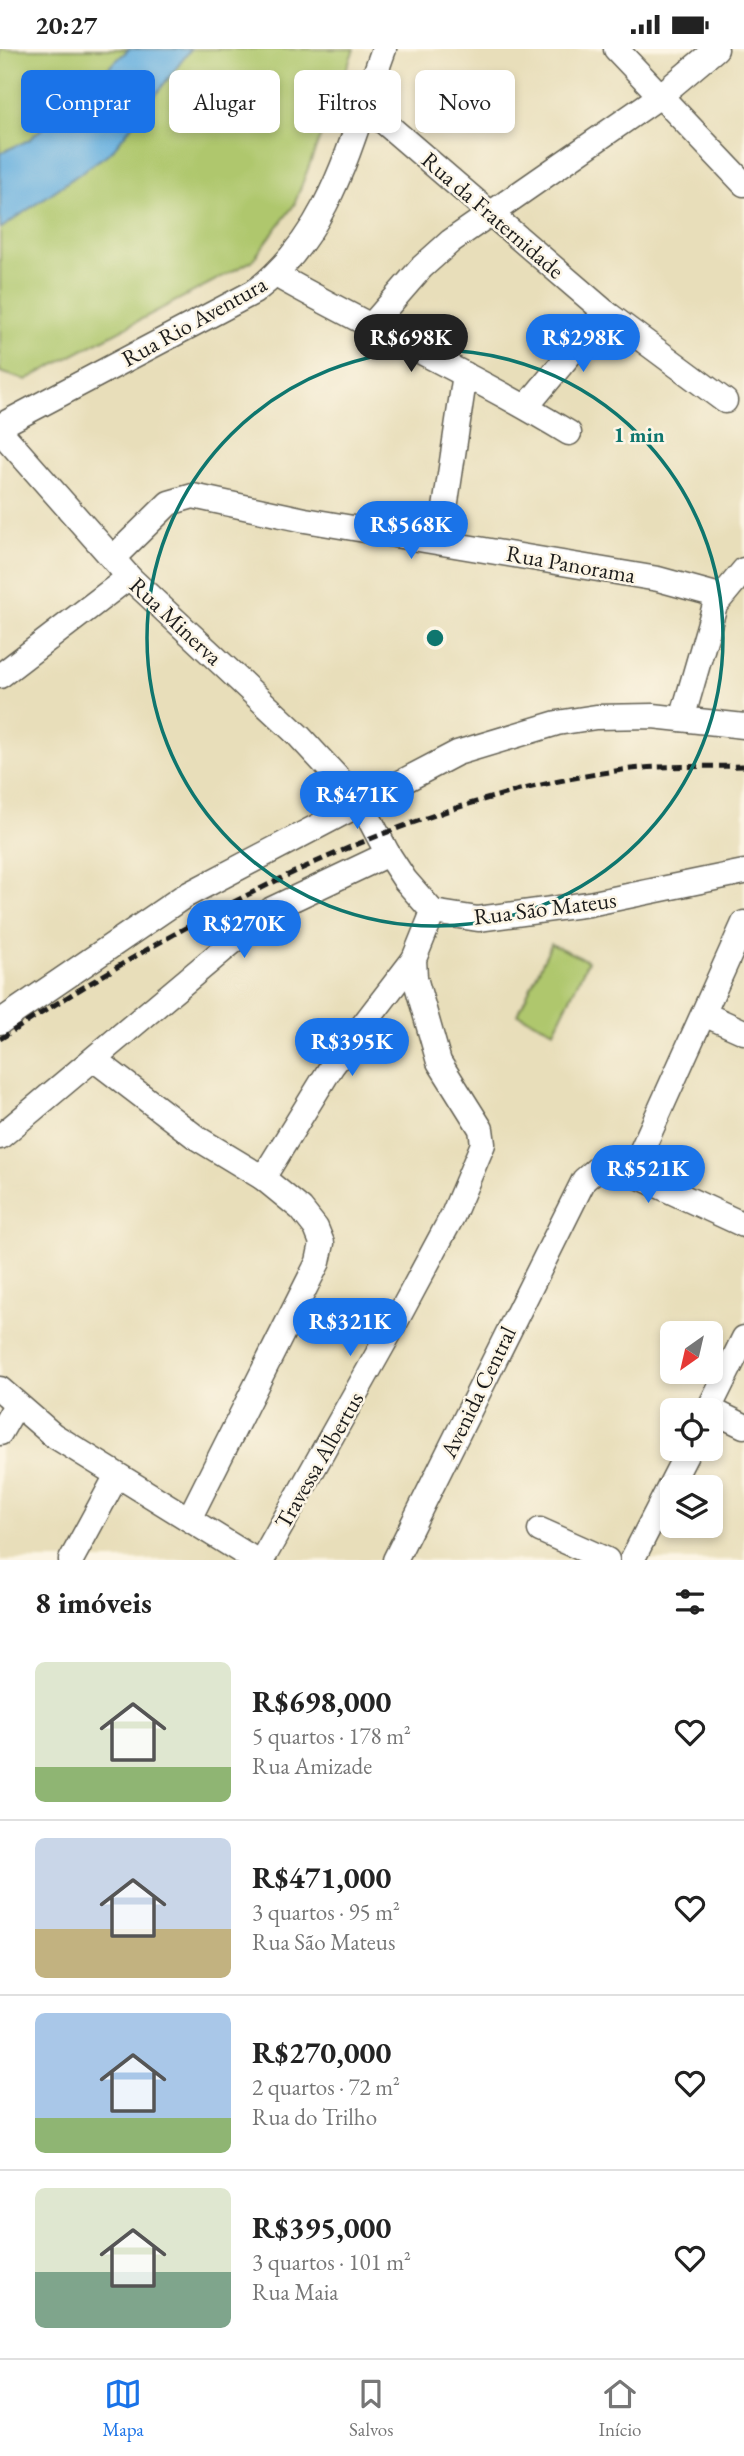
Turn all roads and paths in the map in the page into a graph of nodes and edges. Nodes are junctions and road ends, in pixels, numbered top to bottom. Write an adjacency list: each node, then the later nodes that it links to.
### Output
1 (384, 49): 4 (street, Rua Rio Aventura)
2 (616, 49): 5 (street)
3 (716, 49): 5 (street)
4 (376, 70)
5 (660, 96): 8 (street); 9 (street)
6 (353, 133): 10 (street, Rua Rio Aventura)
7 (398, 133): 9 (street, Rua da Fraternidade)
8 (743, 181)
9 (492, 212): 11 (street, Rua da Fraternidade); 12 (street)
10 (276, 275): 12 (street); 16 (street, Rua Rio Aventura)
11 (605, 311): 14 (street, Rua da Fraternidade); 15 (street)
12 (369, 328): 13 (street)
13 (466, 374): 15 (street); 18 (street)
14 (725, 401)
15 (526, 407): 17 (street)
16 (0, 428): 19 (street, Rua Minerva)
17 (569, 433)
18 (440, 542): 19 (street, Rua Panorama); 21 (street, Rua Panorama)
19 (121, 567): 22 (street, Rua Panorama); 25 (street, Rua Minerva)
20 (744, 570): 21 (street)
21 (720, 596): 23 (street)
22 (0, 676)
23 (682, 719): 24 (street); 25 (street)
24 (744, 726)
25 (361, 803): 26 (street); 32 (street)
26 (388, 854): 28 (street); 34 (street)
27 (744, 872): 28 (street, Rua São Mateus)
28 (433, 912): 30 (street)
29 (744, 923): 31 (street)
30 (414, 958): 37 (street); 51 (street, Travessa Albertus)
31 (704, 1014): 33 (street); 36 (street)
32 (0, 1022)
33 (744, 1032)
34 (95, 1059): 35 (street); 37 (street)
35 (0, 1137)
36 (632, 1172): 38 (street, Avenida Central); 52 (street, Avenida Central)
37 (263, 1178): 47 (street)
38 (744, 1225)
39 (744, 1338): 41 (street)
40 (8, 1397): 44 (street); 46 (street)
41 (715, 1398)
42 (723, 1416): 43 (street)
43 (744, 1426)
44 (0, 1433)
45 (683, 1461): 54 (street)
46 (116, 1476): 47 (street); 49 (street)
47 (189, 1519): 50 (street)
48 (540, 1530): 53 (street)
49 (71, 1560)
50 (255, 1560)
51 (262, 1560)
52 (395, 1560)
53 (607, 1560)
54 (632, 1560)

